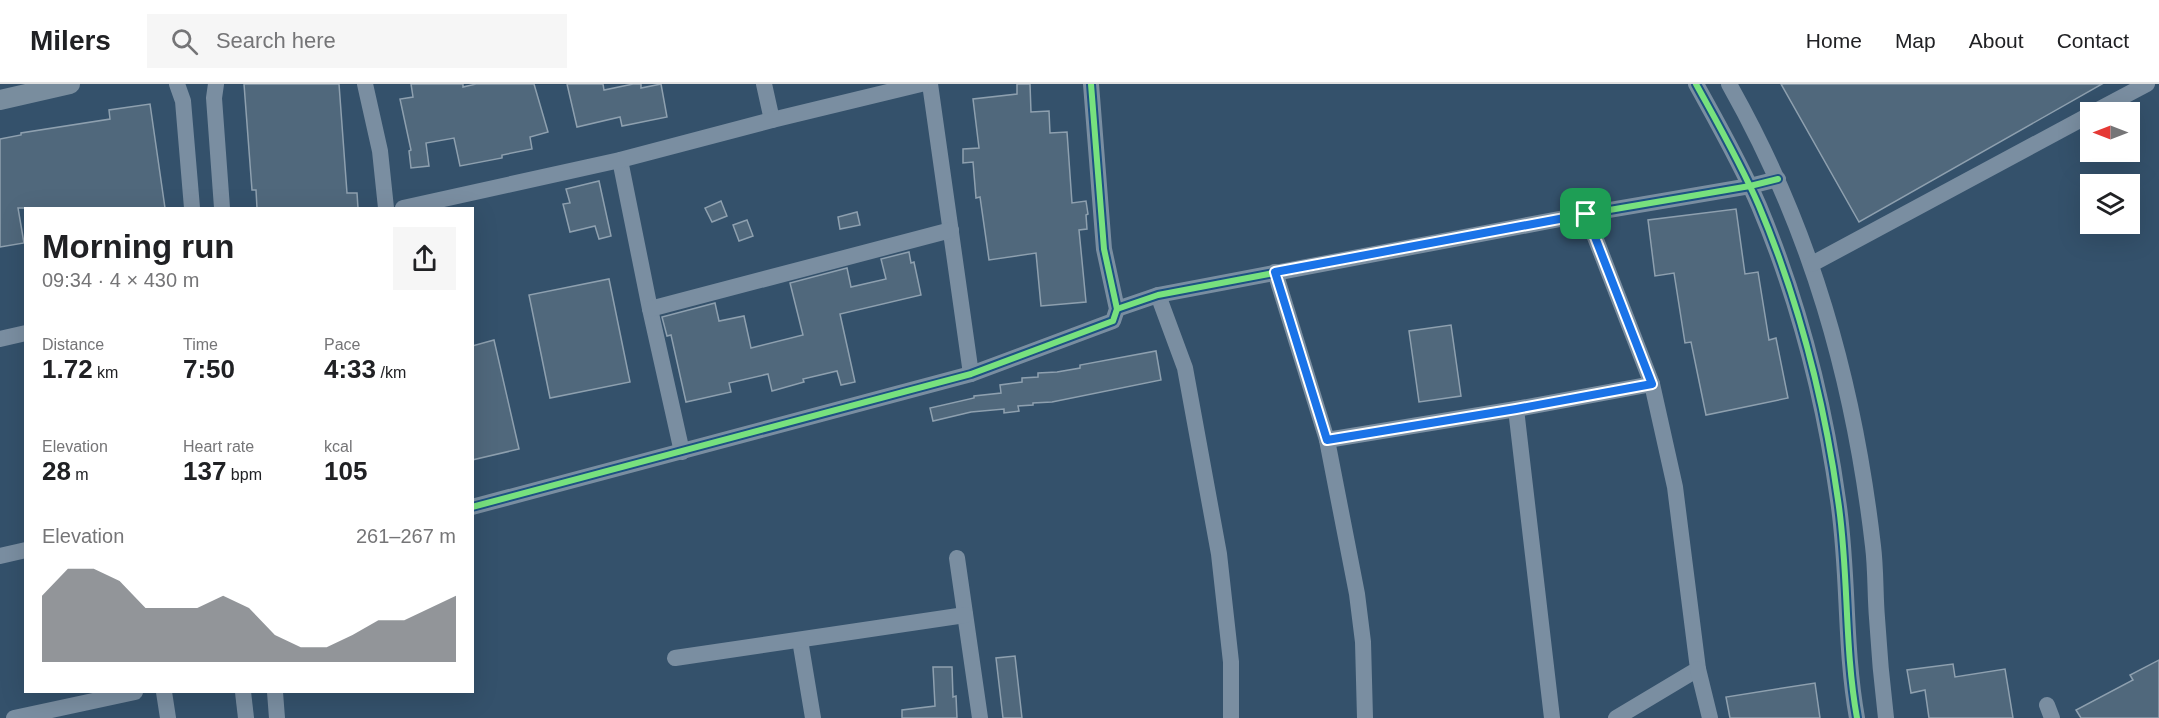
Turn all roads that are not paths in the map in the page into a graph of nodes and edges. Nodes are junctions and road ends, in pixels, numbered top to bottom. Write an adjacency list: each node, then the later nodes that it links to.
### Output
1 (70, 84): 12 (main road)
2 (177, 84): 19 (street)
3 (216, 84): 20 (street)
4 (365, 84): 21 (street)
5 (764, 84): 15 (street)
6 (921, 84): 15 (street)
7 (930, 84): 24 (street)
8 (1091, 84): 29 (street)
9 (1696, 84): 18 (street)
10 (1730, 84): 17 (street)
11 (2147, 84): 13 (street)
12 (0, 100)
13 (2113, 102)
14 (2080, 119): 25 (street)
15 (772, 120): 16 (street)
16 (620, 160): 22 (street); 28 (street)
17 (1778, 179): 18 (street); 25 (street)
18 (1750, 186): 23 (street); 60 (street)
19 (192, 207)
20 (222, 207)
21 (386, 207)
22 (408, 207)
23 (1586, 214): 26 (street); 33 (street)
24 (951, 230): 28 (street); 32 (street)
25 (1812, 264): 61 (street)
26 (1275, 272): 27 (street); 35 (street)
27 (1158, 294): 29 (street); 55 (street)
28 (650, 309): 36 (street)
29 (1117, 309): 32 (street)
30 (24, 333): 31 (street)
31 (0, 339)
32 (971, 374): 36 (street)
33 (1652, 384): 34 (street); 44 (street)
34 (1516, 409): 35 (street); 57 (street)
35 (1327, 440): 56 (street)
36 (682, 452): 37 (street)
37 (474, 506)
38 (24, 550): 39 (street)
39 (0, 556)
40 (957, 558): 41 (street)
41 (965, 615): 42 (street); 54 (street)
42 (800, 640): 43 (street); 53 (street)
43 (675, 658)
44 (1698, 669): 58 (street); 59 (street)
45 (130, 693): 49 (street)
46 (164, 693): 50 (street)
47 (243, 693): 51 (street)
48 (274, 693): 52 (street)
49 (14, 718)
50 (168, 718)
51 (246, 718)
52 (277, 718)
53 (813, 718)
54 (980, 718)
55 (1231, 718)
56 (1365, 718)
57 (1552, 718)
58 (1616, 718)
59 (1710, 718)
60 (1857, 718)
61 (1886, 718)

